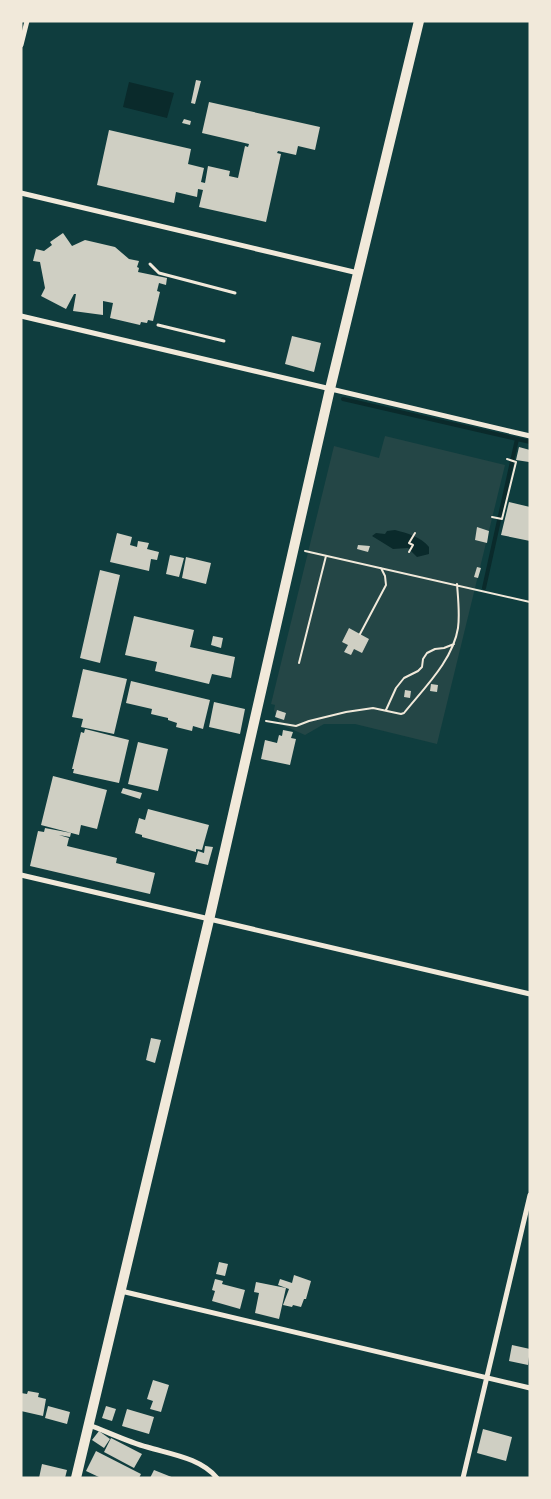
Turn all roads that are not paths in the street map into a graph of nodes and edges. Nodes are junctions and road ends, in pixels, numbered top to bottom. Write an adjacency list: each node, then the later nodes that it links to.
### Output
1 (27, 21): 3 (street)
2 (419, 21): 6 (main road)
3 (21, 45)
4 (21, 193): 6 (street)
5 (150, 264): 7 (lane)
6 (359, 273): 11 (main road)
7 (235, 293)
8 (21, 316): 11 (street)
9 (158, 325): 10 (lane)
10 (224, 341)
11 (330, 389): 12 (street); 14 (main road)
12 (530, 436)
13 (21, 875): 14 (street)
14 (209, 920): 15 (street); 17 (main road)
15 (530, 994)
16 (530, 1195): 18 (street)
17 (120, 1291): 18 (street); 20 (main road)
18 (487, 1378): 19 (street); 23 (street)
19 (530, 1388)
20 (89, 1425): 21 (main road); 22 (street)
21 (76, 1478)
22 (217, 1478)
23 (463, 1478)

